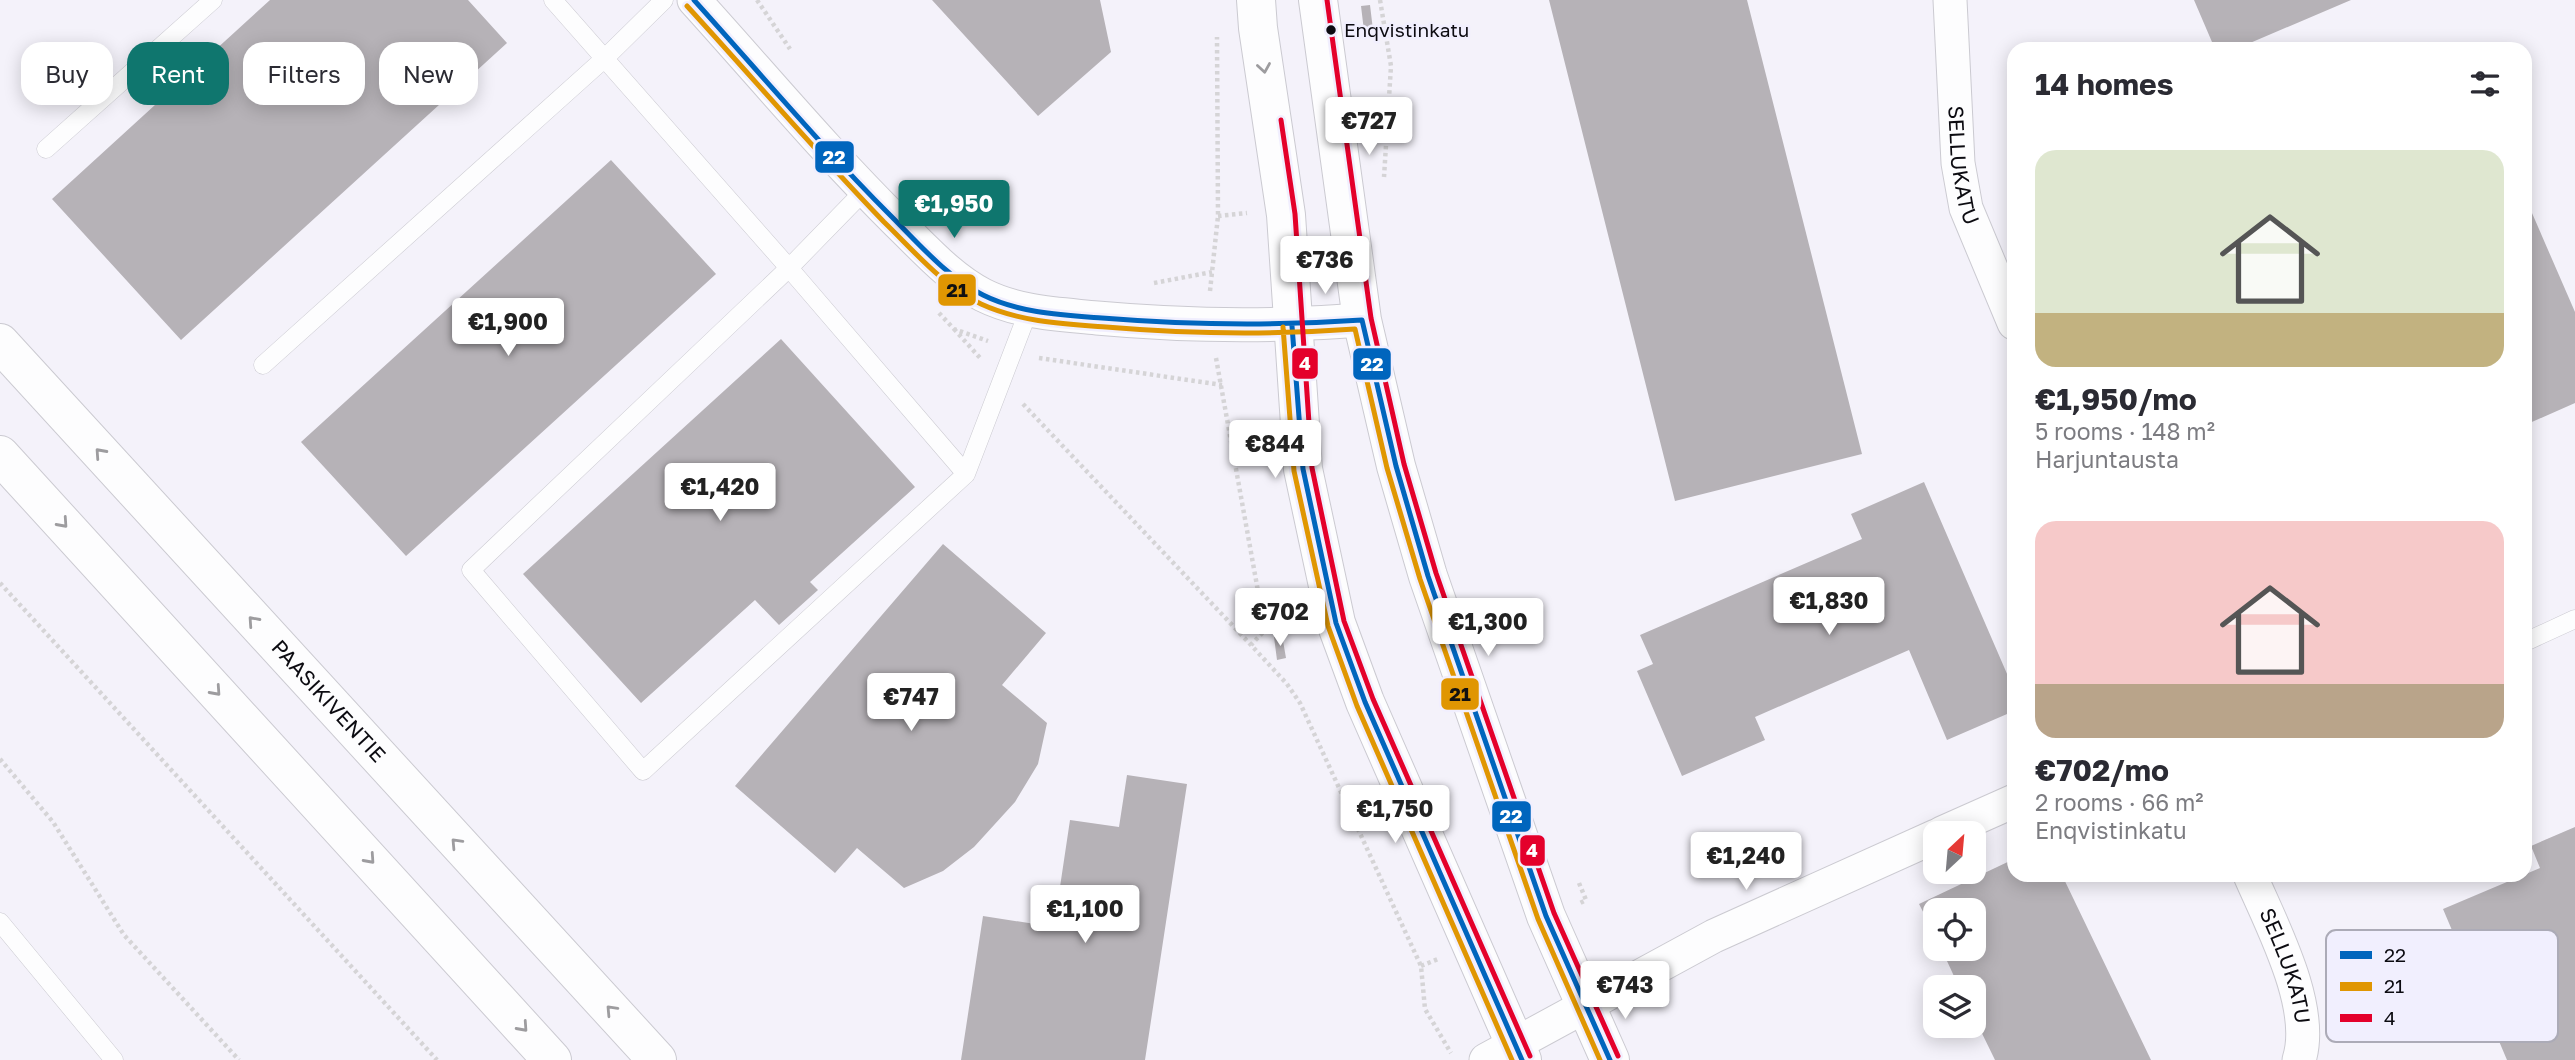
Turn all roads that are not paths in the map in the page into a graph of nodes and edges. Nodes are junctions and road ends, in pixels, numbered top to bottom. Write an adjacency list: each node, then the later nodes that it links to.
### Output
1 (213, 0): 9 (lane)
2 (553, 0): 8 (lane)
3 (664, 0): 8 (lane)
4 (694, 0): 10 (street)
5 (1256, 0): 15 (main road, one-way to 15)
6 (1318, 0): 14 (main road)
7 (1950, 0): 12 (street, SELLUKATU)
8 (605, 58): 11 (lane); 17 (lane)
9 (46, 149)
10 (865, 190): 11 (lane); 13 (street)
11 (789, 268): 19 (lane); 19 (lane)
12 (2007, 306)
13 (1028, 312): 15 (street); 19 (lane)
14 (1362, 320): 15 (street); 27 (main road)
15 (1292, 326): 28 (main road)
16 (0, 344): 31 (main road, PAASIKIVENTIE, one-way to 16)
17 (263, 366)
18 (0, 455): 30 (main road, one-way to 30)
19 (966, 474)
20 (2575, 619): 21 (lane)
21 (2532, 639)
22 (2007, 804): 23 (street)
23 (1969, 821)
24 (1923, 842): 27 (street)
25 (2253, 882): 33 (street, SELLUKATU)
26 (0, 922): 29 (lane)
27 (1586, 1006): 28 (street); 32 (main road)
28 (1507, 1054)
29 (114, 1060)
30 (552, 1060)
31 (657, 1060)
32 (1610, 1060)
33 (2299, 1060)

